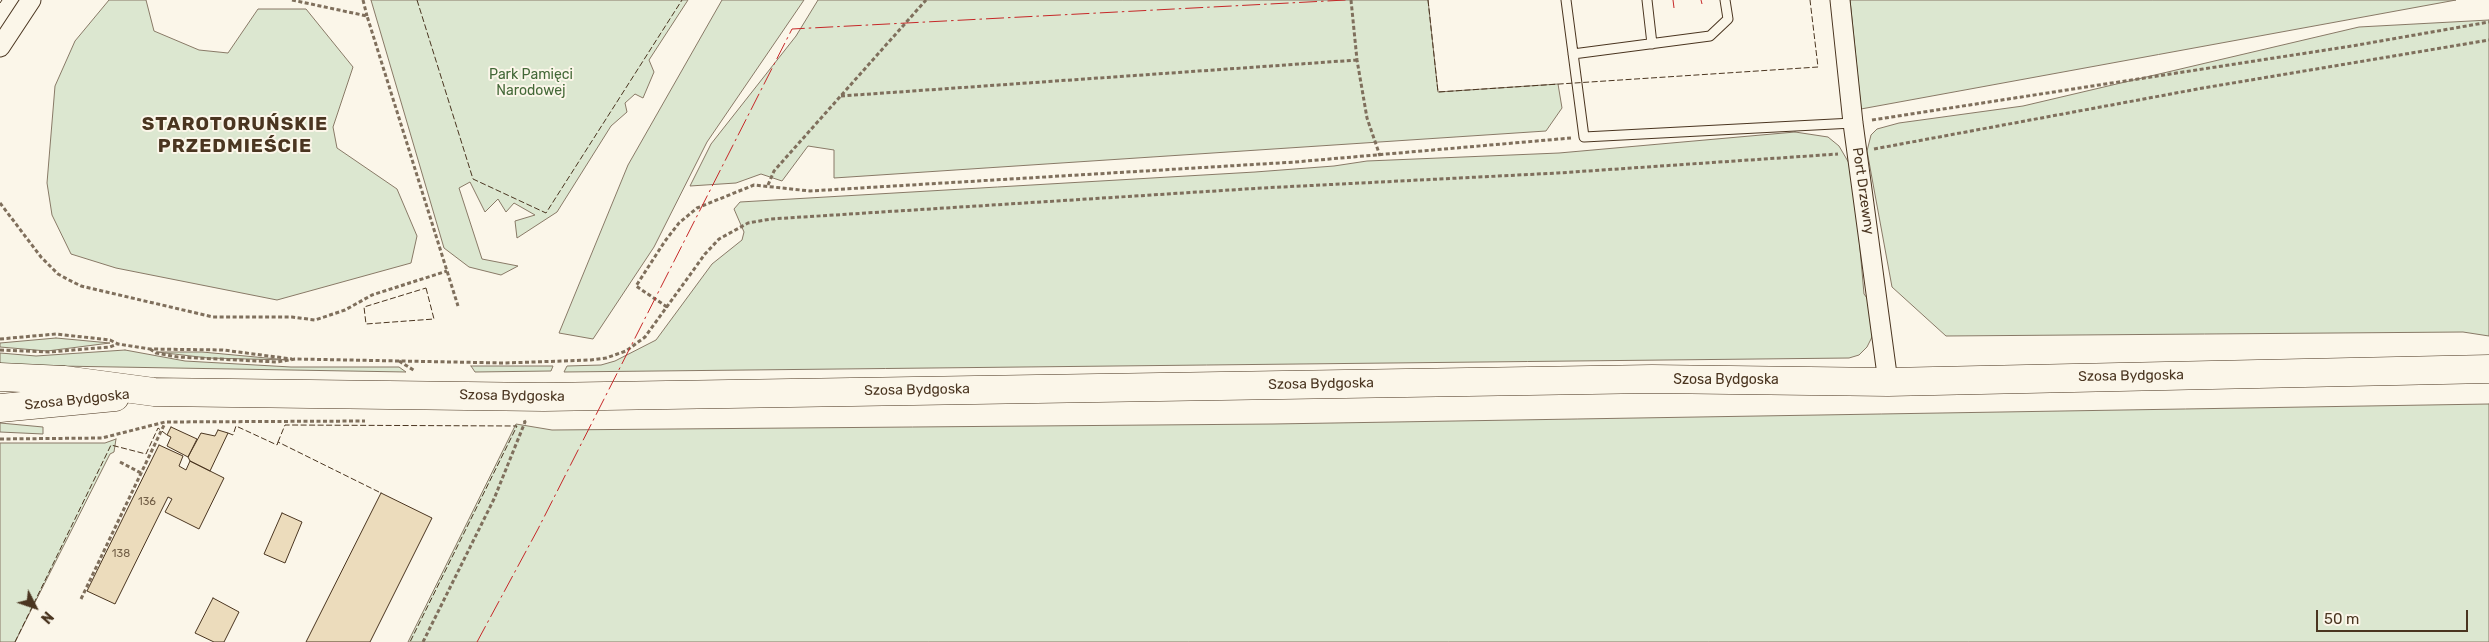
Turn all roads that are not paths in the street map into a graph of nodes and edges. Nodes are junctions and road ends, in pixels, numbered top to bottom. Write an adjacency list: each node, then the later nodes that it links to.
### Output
1 (31, 0): 7 (street)
2 (1566, 0): 8 (lane)
3 (1647, 0): 6 (lane)
4 (1725, 0): 6 (lane)
5 (1840, 0): 9 (street, Port Drzewny)
6 (1652, 44): 8 (lane)
7 (0, 48)
8 (1574, 54): 9 (lane)
9 (1853, 122): 12 (street, Port Drzewny)
10 (2489, 369): 12 (main road, Szosa Bydgoska)
11 (0, 377): 13 (main road, Szosa Bydgoska)
12 (1888, 382): 13 (main road, Szosa Bydgoska)
13 (154, 392): 14 (main road, Szosa Bydgoska)
14 (0, 408)

